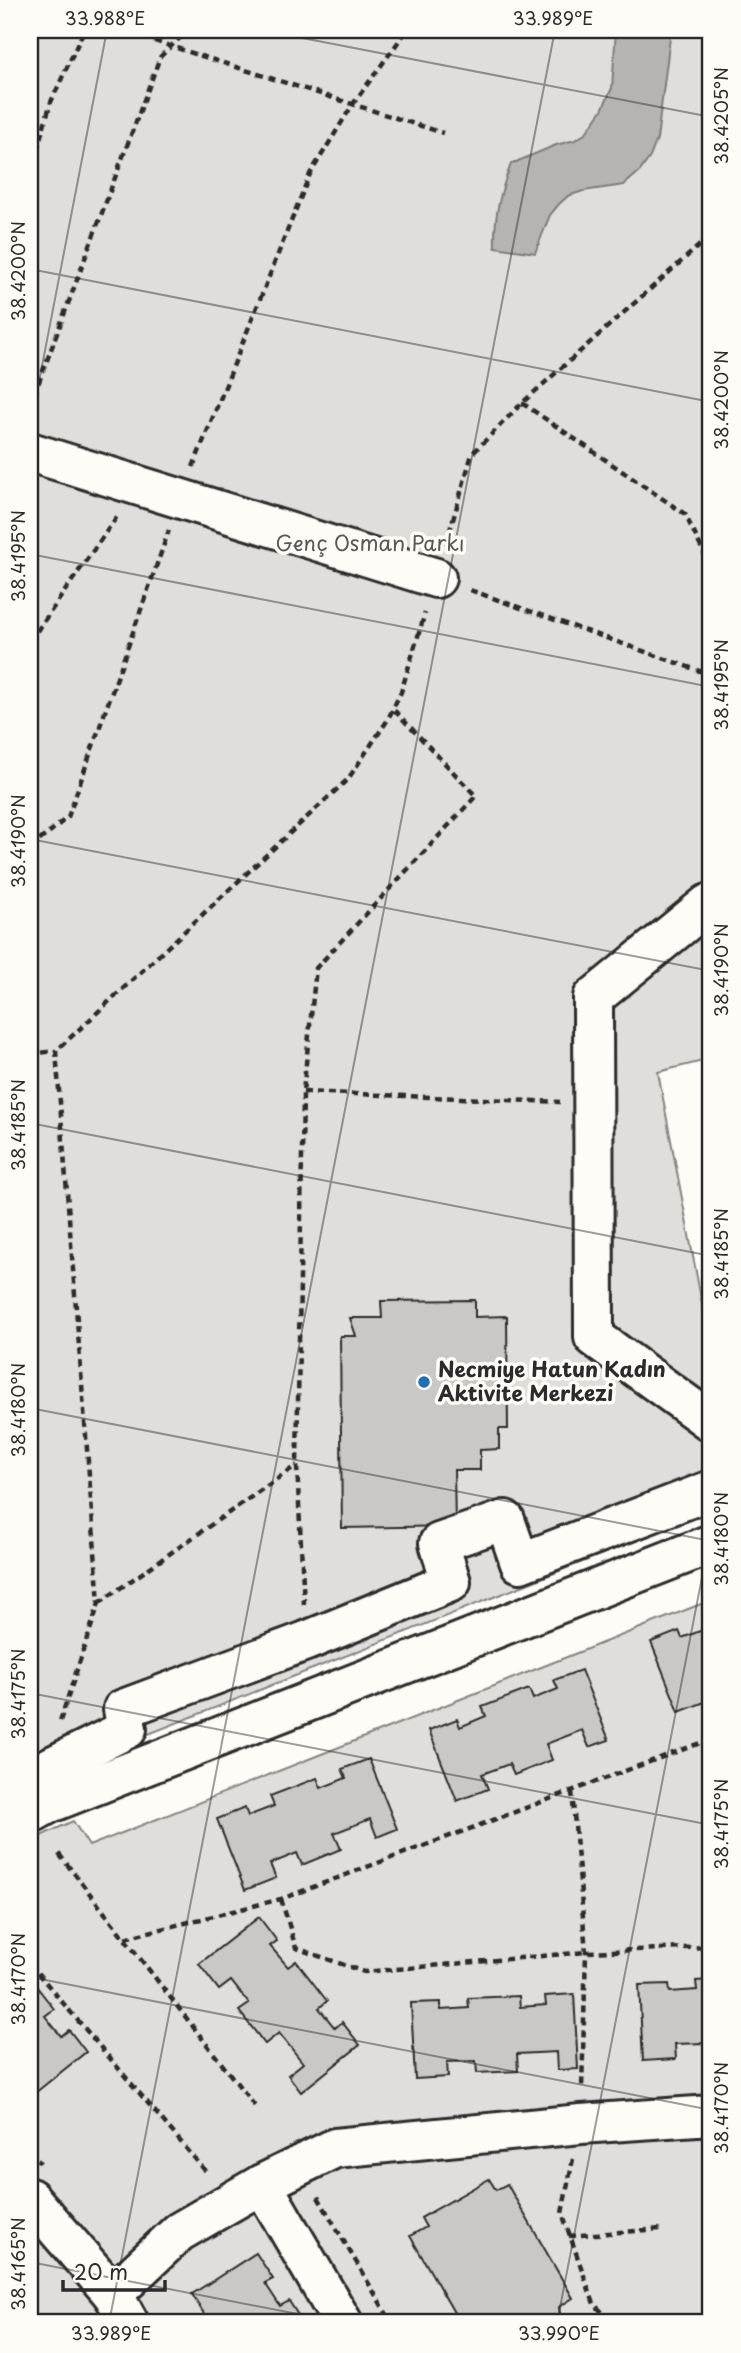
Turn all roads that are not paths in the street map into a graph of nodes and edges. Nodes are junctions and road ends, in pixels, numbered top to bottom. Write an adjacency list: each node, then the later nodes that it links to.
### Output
1 (30, 452): 2 (street)
2 (436, 578)
3 (711, 903): 4 (street)
4 (711, 1422)
5 (711, 1490): 7 (street)
6 (711, 1544): 8 (street)
7 (37, 1773)
8 (30, 1814)
9 (711, 2115): 10 (street)
10 (262, 2184): 12 (street); 13 (street)
11 (30, 2198): 12 (street)
12 (121, 2309)
13 (343, 2323)

